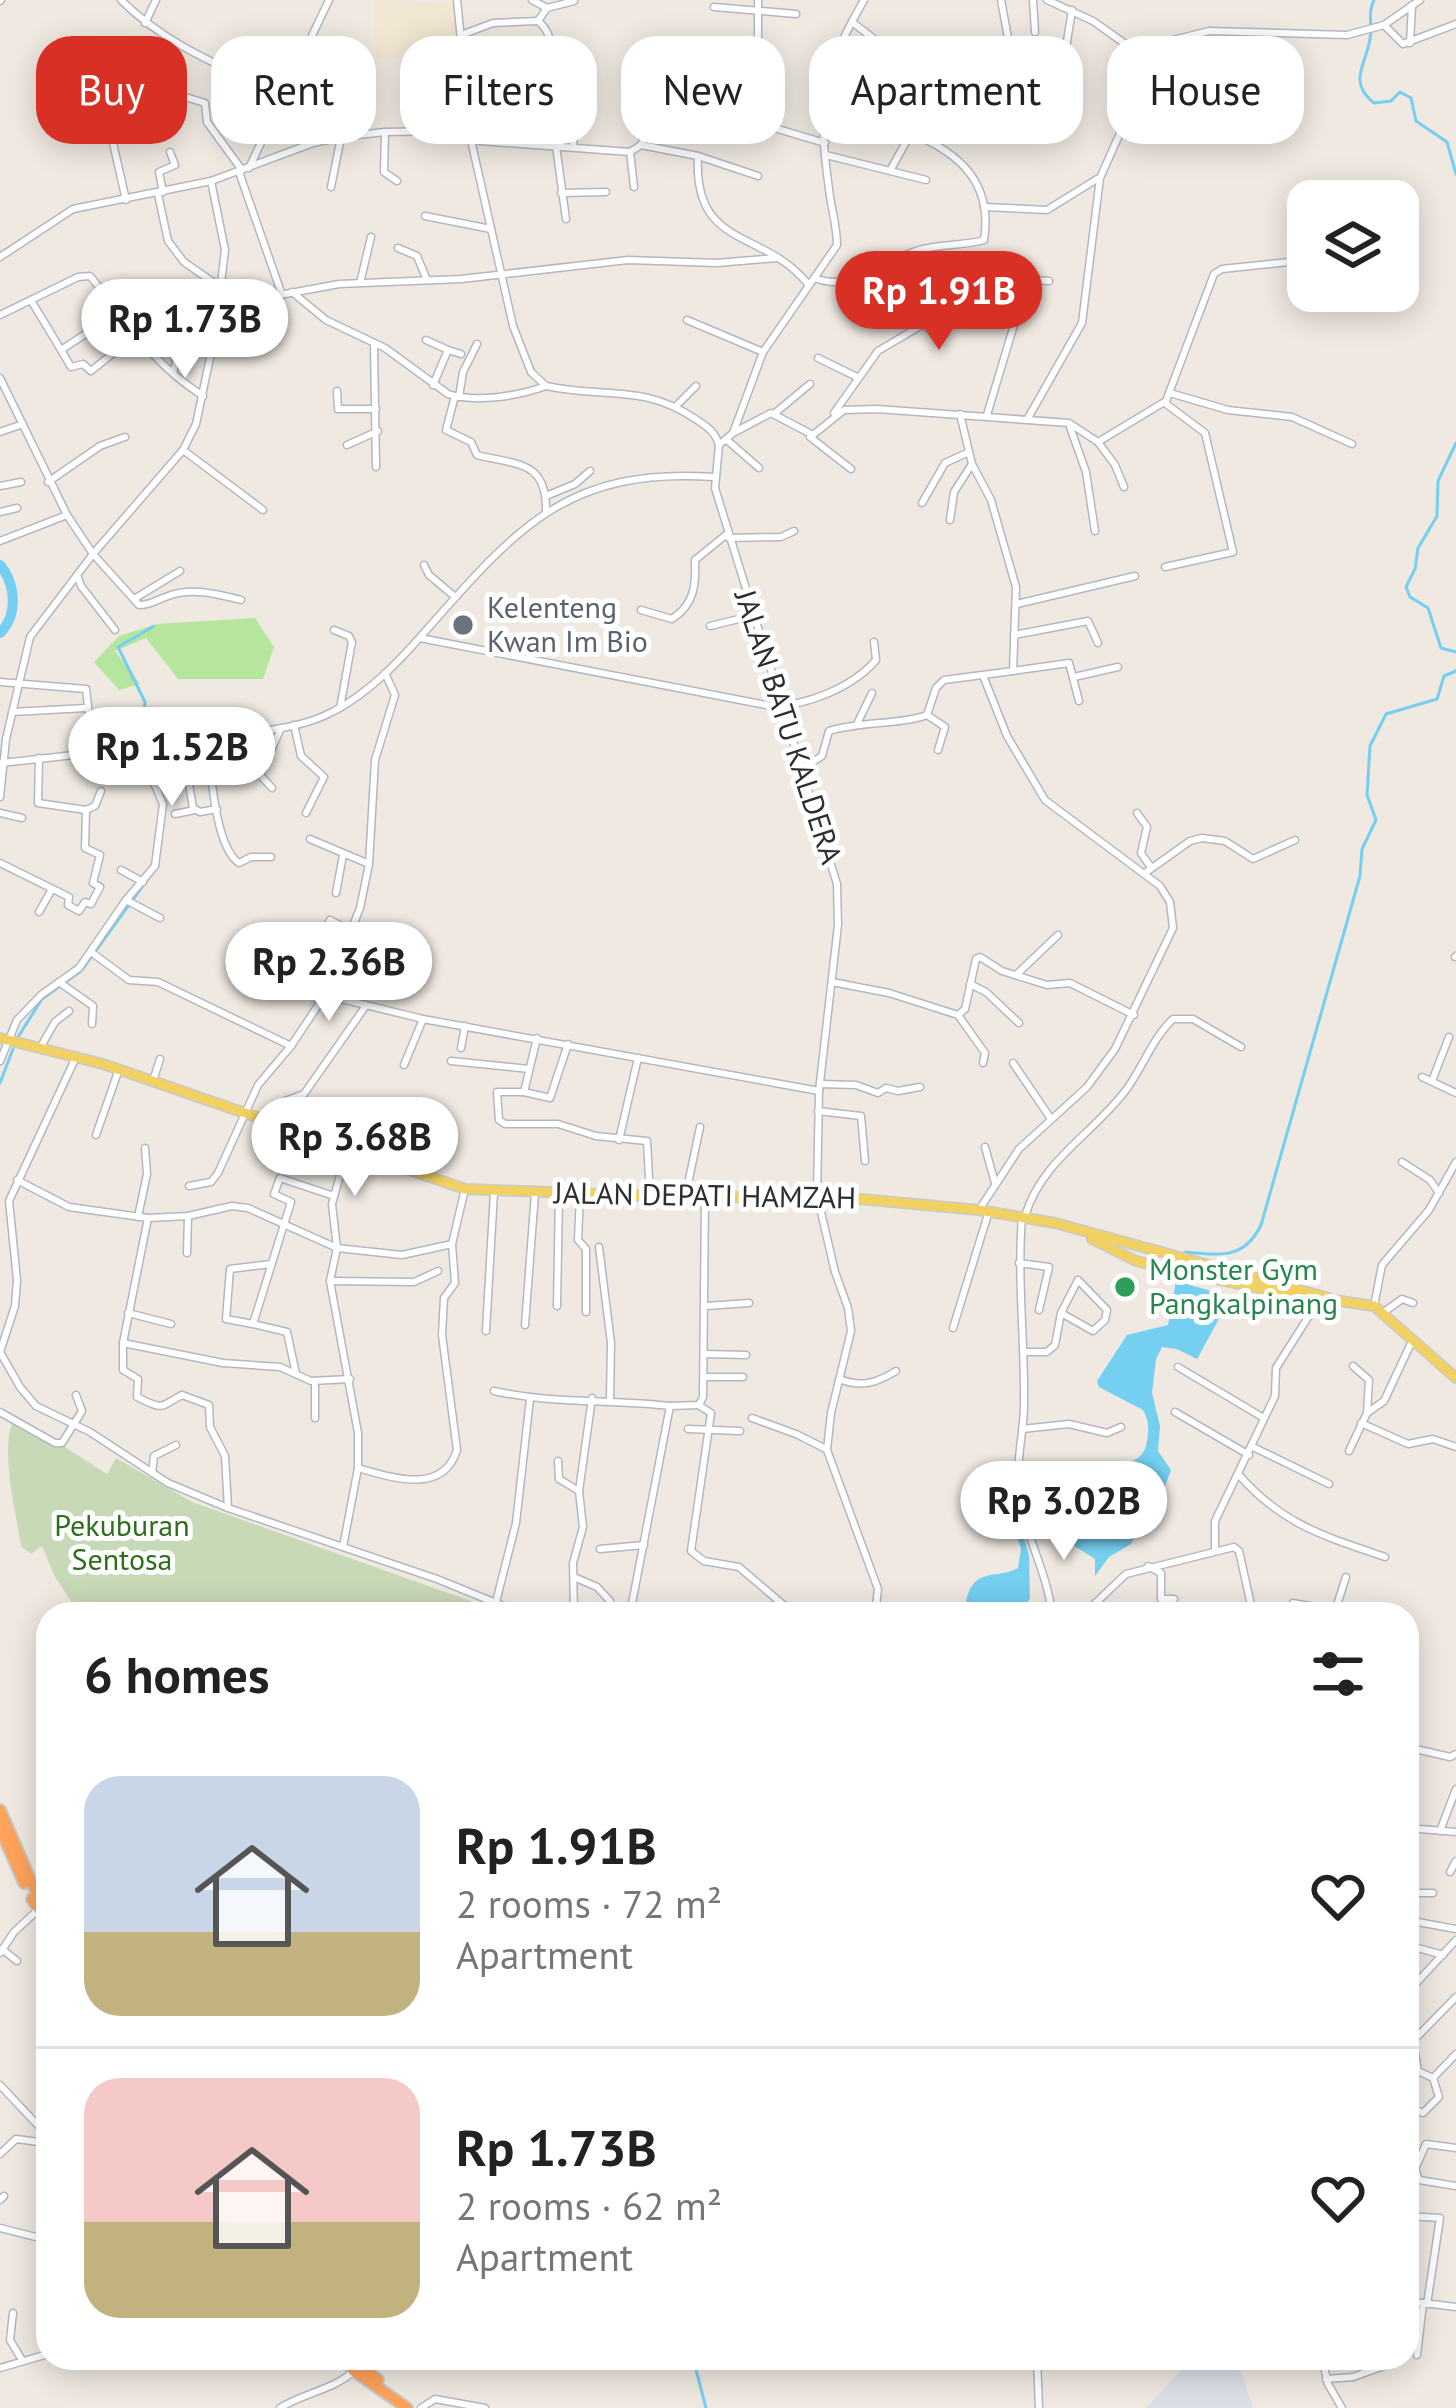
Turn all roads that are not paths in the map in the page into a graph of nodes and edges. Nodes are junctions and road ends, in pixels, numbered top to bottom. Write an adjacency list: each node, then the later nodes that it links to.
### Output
1 (156, 0): 18 (street)
2 (329, 0): 26 (street)
3 (458, 0): 24 (street)
4 (532, 0): 14 (street)
5 (758, 0): 15 (street)
6 (864, 0): 20 (street)
7 (1001, 0): 31 (street)
8 (1033, 0): 23 (street)
9 (1047, 0): 16 (street)
10 (574, 1): 14 (street)
11 (124, 3): 18 (street)
12 (1416, 3): 22 (street); 35 (street)
13 (714, 7): 15 (street)
14 (547, 8): 19 (street)
15 (758, 10): 17 (street); 28 (street)
16 (1072, 10): 32 (street); 33 (street)
17 (796, 14)
18 (145, 22): 25 (street)
19 (538, 22): 24 (street); 27 (street)
20 (852, 22): 29 (street); 30 (street)
21 (1456, 24): 35 (street)
22 (1381, 26): 34 (street); 35 (street)
23 (1035, 32)
24 (461, 35)
25 (164, 36)
26 (313, 36)
27 (550, 36)
28 (758, 36)
29 (845, 36)
30 (872, 36)
31 (1008, 36)
32 (1068, 36)
33 (1113, 36)
34 (1190, 36)
35 (1410, 43)
36 (187, 97): 59 (street)
37 (385, 132): 38 (street); 39 (street); 64 (street)
38 (400, 132)
39 (376, 133)
40 (113, 144): 70 (street)
41 (257, 144): 59 (street)
42 (320, 144): 59 (street)
43 (337, 144): 65 (street)
44 (472, 144): 74 (street)
45 (528, 144): 52 (street)
46 (573, 144): 53 (street)
47 (825, 144): 56 (street)
48 (905, 144): 58 (street)
49 (937, 144): 71 (street)
50 (1115, 144): 61 (street)
51 (641, 145): 55 (street); 57 (street)
52 (556, 146): 53 (street); 69 (street)
53 (573, 147): 55 (street)
54 (170, 152): 68 (street)
55 (630, 152): 66 (street)
56 (826, 155): 58 (street); 84 (street)
57 (698, 156): 60 (street); 78 (street)
58 (891, 169): 62 (street)
59 (243, 170): 63 (street); 89 (street)
60 (758, 176)
61 (1100, 178): 71 (street); 125 (street)
62 (926, 180)
63 (212, 181): 68 (street); 87 (street)
64 (397, 181)
65 (331, 187)
66 (634, 187)
67 (606, 192): 69 (street)
68 (161, 193): 70 (street); 87 (street)
69 (561, 193): 73 (street)
70 (126, 200): 77 (street)
71 (984, 207): 84 (street)
72 (425, 217): 74 (street)
73 (566, 219)
74 (491, 229): 80 (street)
75 (370, 237): 86 (street)
76 (398, 248): 83 (street)
77 (0, 256)
78 (777, 258): 80 (street); 84 (street)
79 (1287, 262): 115 (street)
80 (501, 274): 83 (street); 112 (street)
81 (1028, 278): 82 (street); 85 (street); 123 (street)
82 (1002, 279)
83 (427, 280): 86 (street)
84 (811, 281): 104 (street)
85 (1049, 281)
86 (360, 283): 88 (street)
87 (220, 287): 89 (street); 116 (street)
88 (292, 292): 89 (street); 99 (street)
89 (282, 295)
90 (32, 301): 92 (street); 93 (street); 102 (street)
91 (901, 301): 96 (street)
92 (116, 314): 102 (street); 107 (street)
93 (0, 316)
94 (954, 317): 96 (street)
95 (687, 320): 104 (street)
96 (922, 325): 108 (street)
97 (164, 330): 107 (street)
98 (426, 340): 103 (street)
99 (374, 344): 111 (street); 120 (street)
100 (476, 344): 117 (street)
101 (121, 347): 102 (street)
102 (61, 350)
103 (448, 350): 105 (street); 111 (street)
104 (763, 352): 132 (street)
105 (461, 354)
106 (818, 358): 108 (street)
107 (173, 374): 116 (street)
108 (857, 377): 124 (street)
109 (0, 378): 127 (street)
110 (810, 385): 121 (street)
111 (433, 386): 117 (street)
112 (546, 386): 117 (street); 119 (street)
113 (696, 386): 119 (street)
114 (337, 391): 120 (street)
115 (1170, 393): 118 (street); 134 (street)
116 (203, 396): 136 (street)
117 (457, 397): 148 (street)
118 (1165, 403): 133 (street); 162 (street)
119 (676, 406): 132 (street)
120 (376, 409): 128 (street)
121 (775, 413): 130 (street); 132 (street)
122 (960, 415): 123 (street); 124 (street); 137 (street)
123 (987, 415): 125 (street)
124 (832, 416): 130 (street)
125 (1028, 418): 126 (street)
126 (1069, 423): 133 (street); 157 (street)
127 (23, 424): 129 (street); 145 (street)
128 (378, 431): 135 (street); 139 (street)
129 (0, 433)
130 (807, 435): 141 (street)
131 (125, 436): 145 (street)
132 (726, 439): 140 (street); 143 (street)
133 (1098, 442): 147 (street)
134 (1352, 444)
135 (346, 445)
136 (183, 450): 151 (street); 160 (street)
137 (968, 452): 138 (street); 149 (street)
138 (972, 464): 155 (street); 169 (street)
139 (376, 467)
140 (759, 468)
141 (851, 469)
142 (590, 471): 148 (street)
143 (714, 477): 152 (street); 158 (street, JALAN BATU KALDERA)
144 (21, 482): 146 (street)
145 (48, 482): 154 (street)
146 (0, 486)
147 (1124, 487)
148 (546, 496): 152 (street)
149 (922, 503)
150 (17, 508): 153 (street)
151 (263, 510)
152 (546, 511): 166 (street)
153 (0, 512)
154 (67, 514): 159 (street); 160 (street)
155 (950, 520)
156 (794, 531): 158 (street)
157 (1095, 531)
158 (728, 536): 170 (street); 171 (street, JALAN BATU KALDERA)
159 (0, 541)
160 (93, 554): 164 (street); 167 (street)
161 (424, 565): 166 (street)
162 (1165, 567)
163 (180, 572): 167 (street)
164 (77, 575): 173 (street); 185 (street)
165 (1135, 576): 169 (street)
166 (456, 597): 176 (street)
167 (134, 599): 168 (street)
168 (241, 600)
169 (1017, 604): 175 (street)
170 (641, 610)
171 (751, 616): 172 (street); 188 (street, JALAN BATU KALDERA)
172 (710, 626)
173 (115, 630)
174 (334, 630): 190 (street)
175 (1014, 635): 178 (street); 180 (street)
176 (420, 638): 181 (street); 188 (street)
177 (874, 642): 188 (street)
178 (1098, 643)
179 (1118, 668): 182 (street)
180 (1013, 671): 182 (street); 183 (street)
181 (385, 673): 190 (street); 225 (street)
182 (1074, 677): 187 (street)
183 (984, 678): 192 (street); 227 (street)
184 (0, 682): 185 (street)
185 (19, 682): 189 (street); 191 (street)
186 (872, 694): 193 (street)
187 (1079, 701)
188 (780, 706): 208 (street, JALAN BATU KALDERA)
189 (87, 708): 191 (street); 201 (street)
190 (340, 708): 194 (street)
191 (12, 712): 206 (street)
192 (927, 716): 193 (street); 200 (street)
193 (859, 722): 208 (street)
194 (294, 724): 195 (street); 216 (street)
195 (280, 728): 196 (street); 209 (street)
196 (254, 731): 197 (street); 204 (street)
197 (207, 738): 198 (street); 203 (street)
198 (182, 741): 199 (street); 205 (street)
199 (143, 746): 201 (street); 228 (street)
200 (938, 750)
201 (92, 751): 202 (street)
202 (39, 758): 206 (street); 213 (street)
203 (210, 758): 205 (street); 212 (street)
204 (249, 760)
205 (186, 761): 207 (street); 214 (street)
206 (2, 762): 211 (street)
207 (171, 763)
208 (800, 770): 239 (street, JALAN BATU KALDERA)
209 (272, 788)
210 (100, 790): 213 (street)
211 (0, 797)
212 (217, 808): 214 (street); 223 (street)
213 (86, 810): 229 (street)
214 (194, 810): 218 (street)
215 (0, 813): 219 (street)
216 (306, 813)
217 (1137, 813): 227 (street)
218 (175, 814)
219 (22, 818)
220 (310, 838): 222 (street)
221 (1295, 840): 227 (street)
222 (344, 855): 225 (street); 230 (street)
223 (271, 857)
224 (0, 863): 229 (street)
225 (369, 865): 234 (street)
226 (121, 870): 228 (street)
227 (1147, 870): 246 (street)
228 (142, 882): 231 (street)
229 (52, 889): 232 (street)
230 (337, 893)
231 (130, 903): 233 (street); 237 (street)
232 (39, 912)
233 (160, 918)
234 (351, 932): 235 (street); 242 (street)
235 (322, 933)
236 (1058, 935): 238 (street)
237 (94, 954): 241 (street); 255 (street)
238 (1016, 976): 240 (street); 246 (street)
239 (832, 982): 245 (street); 272 (street, JALAN BATU KALDERA)
240 (970, 984): 245 (street); 248 (street)
241 (62, 985): 249 (street); 253 (street)
242 (325, 995): 243 (street); 255 (street)
243 (365, 1007): 247 (street); 279 (street)
244 (69, 1011): 257 (street)
245 (958, 1015): 264 (street)
246 (1134, 1015): 278 (street)
247 (423, 1019): 250 (street); 266 (street)
248 (1019, 1023)
249 (92, 1024)
250 (465, 1026): 252 (street); 258 (street)
251 (1449, 1037): 271 (street)
252 (537, 1038): 254 (street); 267 (street)
253 (3, 1039): 257 (main road, JALAN DEPATI HAMZAH); 262 (street)
254 (568, 1044): 260 (street); 274 (street)
255 (291, 1046): 277 (street)
256 (1241, 1047): 308 (street)
257 (40, 1048): 259 (main road, JALAN DEPATI HAMZAH)
258 (461, 1048)
259 (76, 1057): 268 (main road, JALAN DEPATI HAMZAH); 290 (street)
260 (638, 1058): 272 (street); 282 (street)
261 (160, 1059): 270 (street)
262 (0, 1061)
263 (451, 1061): 267 (street)
264 (983, 1063)
265 (1013, 1063): 278 (street)
266 (404, 1065)
267 (530, 1069): 274 (street)
268 (119, 1070): 270 (main road, JALAN DEPATI HAMZAH); 281 (street)
269 (1421, 1077): 271 (street)
270 (153, 1081): 277 (main road, JALAN DEPATI HAMZAH)
271 (1432, 1082): 275 (street)
272 (819, 1088): 273 (street); 276 (street, JALAN BATU KALDERA)
273 (920, 1088)
274 (524, 1092): 282 (street)
275 (1456, 1093)
276 (818, 1111): 287 (street); 300 (street, JALAN BATU KALDERA)
277 (243, 1113): 279 (main road, JALAN DEPATI HAMZAH); 292 (street)
278 (1051, 1119): 291 (street)
279 (278, 1125): 283 (main road, JALAN DEPATI HAMZAH)
280 (700, 1127): 303 (street)
281 (96, 1135)
282 (619, 1140): 302 (street)
283 (347, 1147): 286 (main road, JALAN DEPATI HAMZAH); 301 (street)
284 (986, 1147): 291 (street)
285 (146, 1148): 309 (street)
286 (364, 1155): 293 (street); 294 (main road, JALAN DEPATI HAMZAH)
287 (865, 1160)
288 (1402, 1162): 297 (street)
289 (1456, 1162): 297 (street)
290 (17, 1180): 305 (street); 309 (street)
291 (995, 1184): 306 (street)
292 (189, 1186)
293 (355, 1188)
294 (465, 1189): 295 (main road, JALAN DEPATI HAMZAH); 312 (street)
295 (494, 1192): 296 (main road, JALAN DEPATI HAMZAH); 334 (street)
296 (535, 1193): 298 (main road, JALAN DEPATI HAMZAH); 332 (street)
297 (1439, 1193): 325 (street)
298 (559, 1194): 299 (main road, JALAN DEPATI HAMZAH); 323 (street)
299 (580, 1195): 302 (main road, JALAN DEPATI HAMZAH); 327 (street)
300 (817, 1195): 304 (main road, JALAN DEPATI HAMZAH); 306 (main road, JALAN DEPATI HAMZAH); 349 (street, JALAN BATU KALDERA)
301 (334, 1196): 310 (street); 314 (street)
302 (650, 1197): 303 (main road, JALAN DEPATI HAMZAH)
303 (685, 1198): 304 (main road, JALAN DEPATI HAMZAH)
304 (705, 1198): 324 (street)
305 (5, 1202): 337 (street)
306 (984, 1211): 308 (main road, JALAN DEPATI HAMZAH); 333 (street)
307 (188, 1216): 309 (street); 310 (street); 315 (street)
308 (1023, 1217): 311 (main road, JALAN DEPATI HAMZAH); 316 (street)
309 (143, 1218): 328 (street)
310 (284, 1221): 314 (street); 317 (street)
311 (1072, 1228): 320 (main road, JALAN DEPATI HAMZAH); 320 (main road, JALAN DEPATI HAMZAH)
312 (452, 1244): 314 (street); 377 (street)
313 (599, 1247): 355 (street)
314 (337, 1248): 319 (street)
315 (187, 1253)
316 (1019, 1263): 326 (street); 338 (street)
317 (271, 1264): 331 (street); 331 (street)
318 (438, 1270): 319 (street)
319 (330, 1281): 348 (street)
320 (1324, 1297): 325 (main road, JALAN DEPATI HAMZAH); 363 (street)
321 (748, 1303): 324 (street)
322 (1413, 1303): 325 (street)
323 (556, 1306)
324 (706, 1306): 339 (street)
325 (1379, 1309): 335 (main road)
326 (1039, 1310)
327 (586, 1312)
328 (128, 1313): 330 (street); 336 (street)
329 (1061, 1313): 329 (street); 338 (street)
330 (171, 1324)
331 (253, 1324): 345 (street)
332 (526, 1325)
333 (953, 1328)
334 (486, 1331)
335 (1413, 1339): 344 (main road); 360 (street)
336 (123, 1343): 345 (street); 382 (street)
337 (0, 1352): 365 (street)
338 (1024, 1352): 368 (street)
339 (704, 1354): 340 (street); 346 (street)
340 (746, 1355)
341 (1178, 1366): 363 (street)
342 (1353, 1366): 360 (street)
343 (896, 1371): 349 (street)
344 (1454, 1371)
345 (296, 1373): 350 (street)
346 (704, 1377): 347 (street); 357 (street)
347 (743, 1377)
348 (350, 1378): 350 (street); 377 (street)
349 (839, 1378): 373 (street, JALAN BATU KALDERA)
350 (315, 1382): 361 (street)
351 (494, 1391): 353 (street)
352 (76, 1396): 365 (street)
353 (530, 1399): 354 (street); 393 (street)
354 (592, 1399): 355 (street); 381 (street)
355 (610, 1399): 356 (street)
356 (670, 1406): 357 (street); 383 (street)
357 (699, 1406): 369 (street)
358 (0, 1412): 365 (street)
359 (1175, 1412): 374 (street)
360 (1366, 1414): 364 (street)
361 (315, 1418)
362 (752, 1418): 373 (street)
363 (1264, 1418): 374 (street)
364 (1361, 1423): 372 (street); 375 (street)
365 (73, 1424): 378 (street)
366 (1121, 1427): 368 (street)
367 (688, 1429): 369 (street)
368 (1022, 1429): 398 (street)
369 (708, 1430): 370 (street); 396 (street)
370 (740, 1431)
371 (176, 1445): 378 (street)
372 (1456, 1447)
373 (827, 1450): 397 (street)
374 (1251, 1451): 379 (street); 380 (street)
375 (1349, 1451)
376 (558, 1461): 381 (street)
377 (358, 1468): 384 (street)
378 (152, 1473): 382 (street)
379 (1239, 1475): 386 (street); 387 (street)
380 (1329, 1484)
381 (579, 1490): 389 (street)
382 (228, 1508): 384 (street)
383 (645, 1545): 385 (street); 395 (street)
384 (343, 1547): 393 (street)
385 (600, 1549)
386 (1215, 1551): 388 (street); 400 (street)
387 (1384, 1557)
388 (1148, 1566): 391 (street); 399 (street)
389 (574, 1577): 392 (street); 394 (street)
390 (1346, 1577): 401 (street)
391 (1174, 1599)
392 (610, 1601)
393 (496, 1602)
394 (574, 1602)
395 (633, 1602)
396 (780, 1602)
397 (876, 1602)
398 (1050, 1602)
399 (1097, 1602)
400 (1249, 1602)
401 (1338, 1602)
402 (1419, 1750): 403 (street)
403 (1456, 1754)
404 (1456, 1790): 408 (street)
405 (0, 1810): 410 (highway)
406 (0, 1828): 410 (highway)
407 (1419, 1829): 408 (street)
408 (1439, 1831): 409 (street)
409 (1456, 1832)
410 (6, 1845): 415 (highway)
411 (1456, 1861): 412 (street)
412 (1450, 1872)
413 (1419, 1893): 414 (street)
414 (1433, 1893)
415 (36, 1897)
416 (36, 1916): 421 (street)
417 (1419, 1922): 418 (street)
418 (1456, 1929)
419 (1456, 1940): 422 (street)
420 (1419, 1948): 422 (street)
421 (1, 1951): 423 (street)
422 (1443, 1955): 424 (street)
423 (17, 1960)
424 (1419, 1980)
425 (1456, 1997): 426 (street)
426 (1419, 2035)
427 (1456, 2054): 429 (street)
428 (1419, 2071): 429 (street)
429 (1433, 2078): 431 (street)
430 (0, 2085): 432 (street)
431 (1419, 2111)
432 (36, 2123)
433 (36, 2142): 435 (street)
434 (1456, 2148): 436 (street)
435 (0, 2154)
436 (1419, 2160)
437 (1419, 2180): 438 (street)
438 (1456, 2186)
439 (1419, 2217): 443 (street)
440 (0, 2228): 441 (street)
441 (36, 2237)
442 (1419, 2303): 443 (street)
443 (1425, 2303): 444 (street); 446 (street)
444 (1456, 2307)
445 (13, 2313): 448 (street)
446 (1419, 2342)
447 (36, 2357): 448 (street)
448 (22, 2360): 449 (street)
449 (1, 2366)
450 (350, 2370): 457 (street)
451 (360, 2370): 458 (highway)
452 (362, 2370): 459 (highway)
453 (1037, 2370): 461 (street)
454 (1324, 2370): 456 (street)
455 (1373, 2370): 456 (street)
456 (1326, 2379): 462 (street)
457 (280, 2408)
458 (407, 2408)
459 (419, 2408): 460 (street)
460 (485, 2408)
461 (1039, 2408)
462 (1342, 2408)

